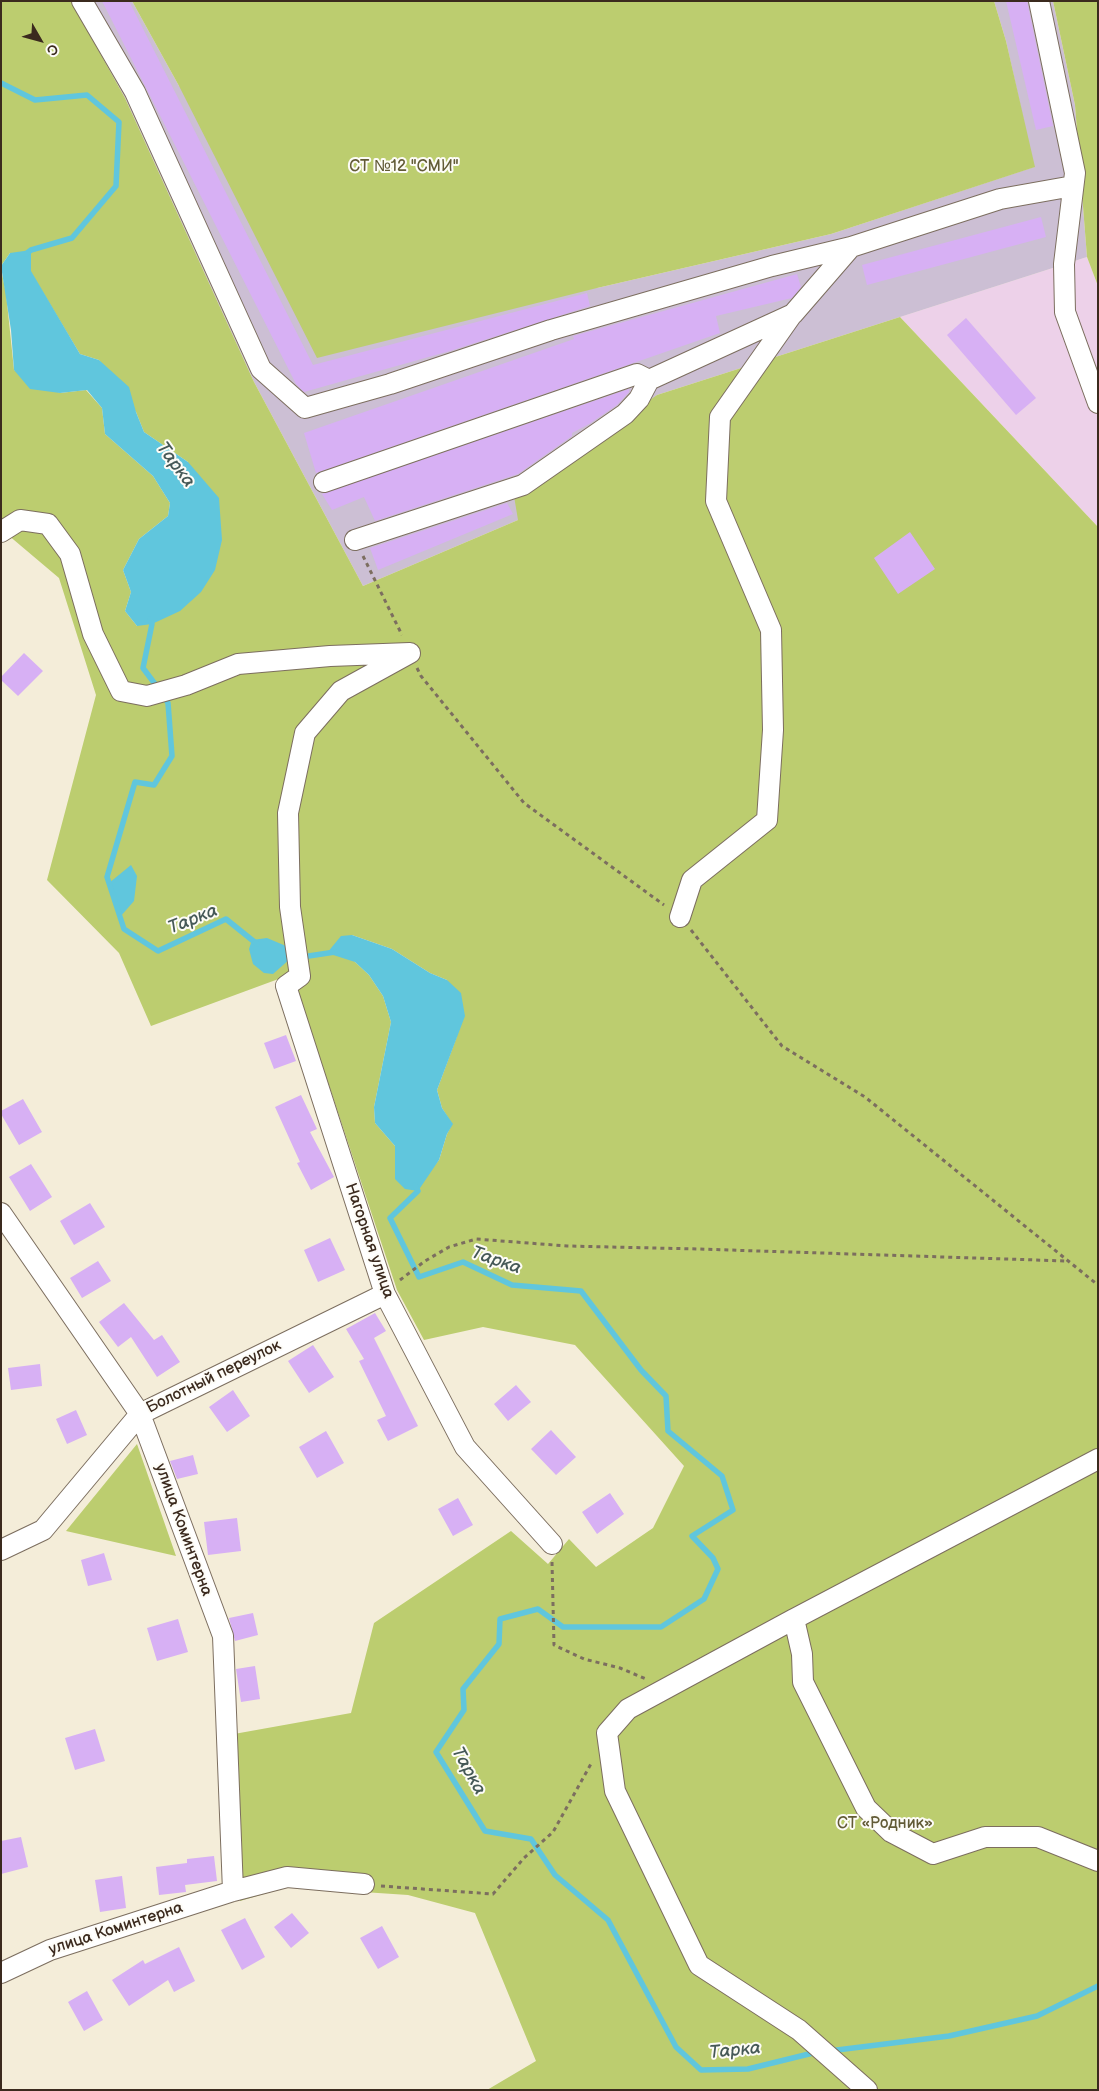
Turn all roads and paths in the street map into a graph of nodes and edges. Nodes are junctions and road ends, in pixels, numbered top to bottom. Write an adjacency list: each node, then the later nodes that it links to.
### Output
1 (82, 1): 4 (street)
2 (1039, 1): 3 (street)
3 (1073, 186): 4 (street); 7 (street)
4 (851, 247): 5 (street)
5 (792, 314): 6 (street); 12 (street)
6 (649, 380): 8 (street); 10 (street)
7 (1098, 403)
8 (324, 482)
9 (1, 532): 11 (street)
10 (355, 540): 11 (path)
11 (410, 653): 12 (path); 17 (street, Нагорная улица)
12 (680, 917): 14 (path)
13 (1, 1212): 18 (street, улица Коминтерна)
14 (1068, 1261): 15 (path); 16 (path)
15 (402, 1279)
16 (1098, 1285)
17 (385, 1294): 18 (street, Болотный переулок); 20 (street, Нагорная улица)
18 (140, 1414): 21 (street, Болотный переулок); 28 (street, улица Коминтерна)
19 (1098, 1459): 23 (street)
20 (552, 1544)
21 (1, 1550)
22 (552, 1581): 24 (path)
23 (794, 1619): 24 (street); 26 (street)
24 (667, 1688): 25 (street)
25 (608, 1733): 27 (path); 30 (street)
26 (1098, 1861)
27 (364, 1884): 28 (street, улица Коминтерна)
28 (233, 1891): 29 (street, улица Коминтерна)
29 (1, 1973)
30 (867, 2090)

